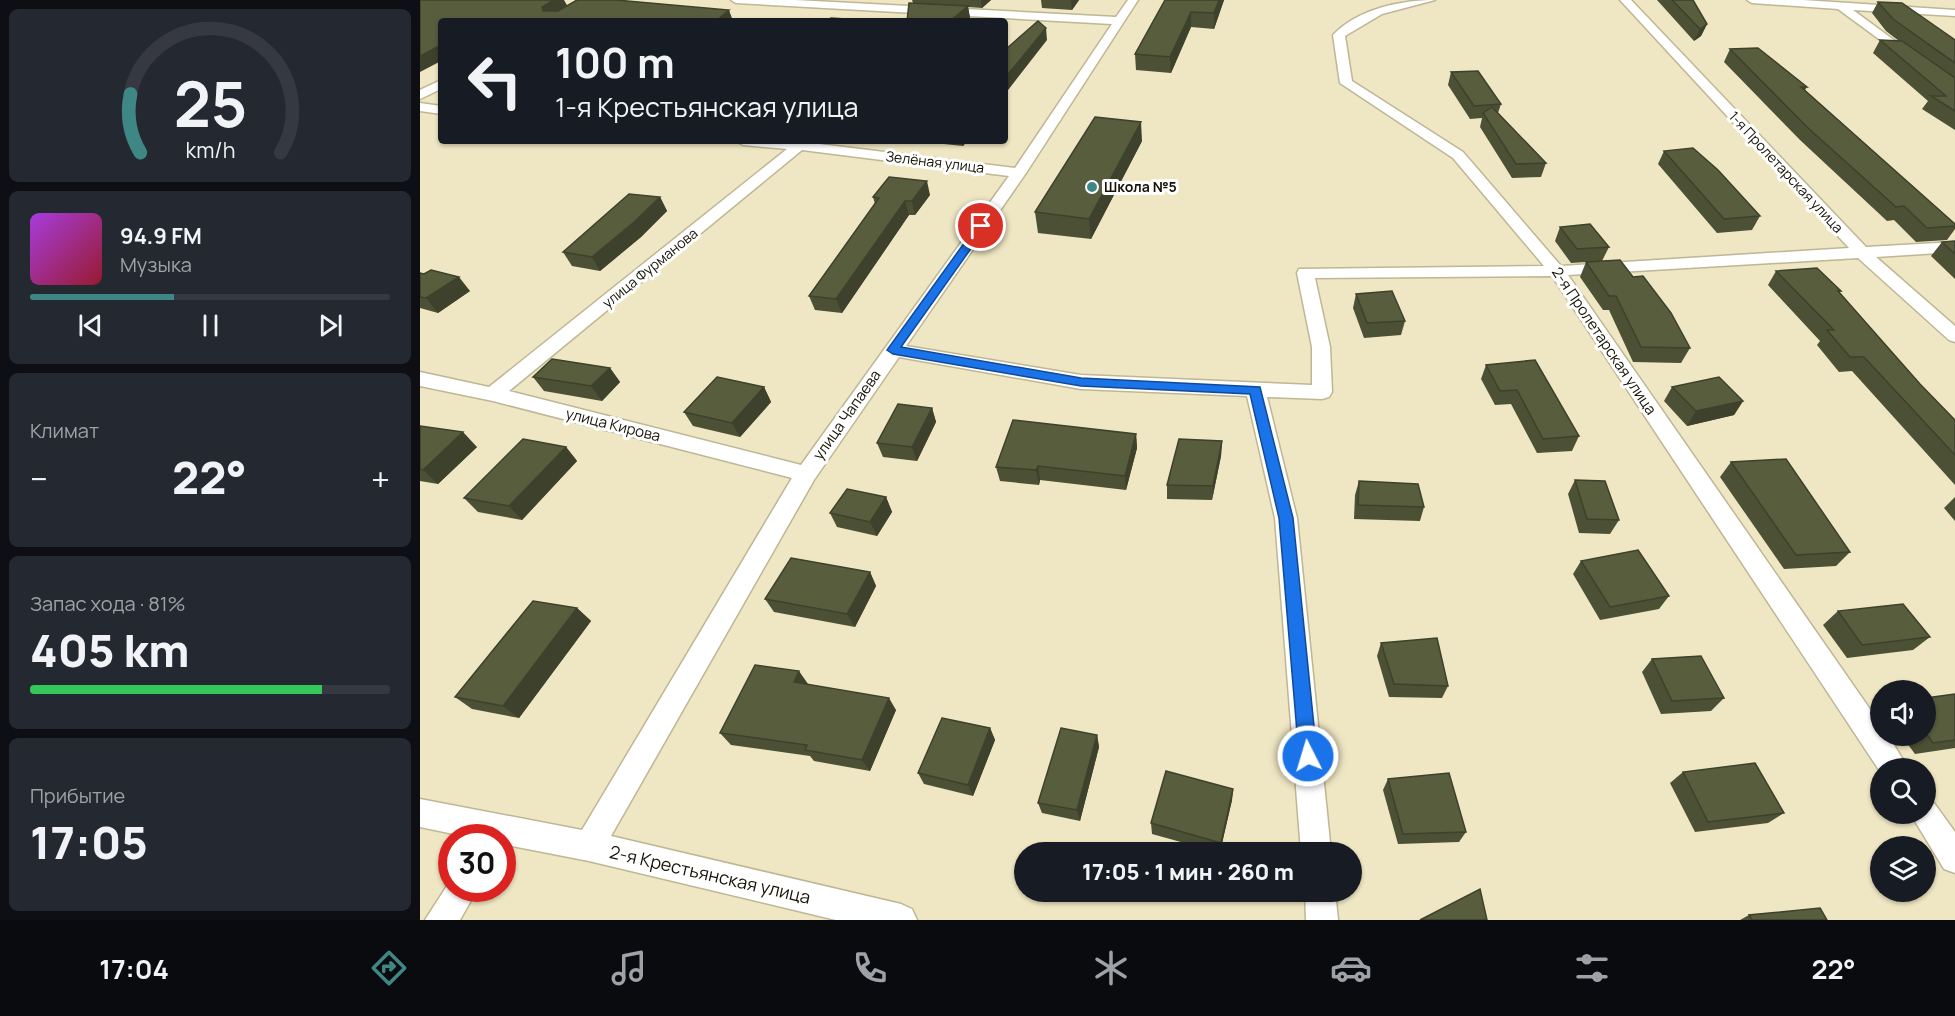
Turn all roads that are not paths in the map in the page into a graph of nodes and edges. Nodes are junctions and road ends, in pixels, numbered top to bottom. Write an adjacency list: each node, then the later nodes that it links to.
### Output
1 (736, 0): 6 (street)
2 (1133, 0): 11 (street, улица Чапаева)
3 (1431, 0): 22 (street, 2-я Пролетарская улица)
4 (1625, 0): 21 (street, 1-я Пролетарская улица)
5 (1752, 0): 7 (street)
6 (760, 2): 8 (street)
7 (1840, 5): 9 (street); 13 (street)
8 (901, 7): 10 (street); 11 (street)
9 (1955, 13)
10 (893, 18)
11 (1119, 21): 19 (street, улица Чапаева)
12 (438, 86): 14 (street)
13 (1955, 92)
14 (420, 95)
15 (420, 107): 16 (street)
16 (438, 110)
17 (802, 144): 27 (street, улица Фурманова)
18 (810, 144): 19 (street, Зелёная улица)
19 (1019, 173): 24 (street, улица Чапаева)
20 (1955, 247): 21 (street)
21 (1863, 254): 22 (street); 23 (street, 1-я Пролетарская улица)
22 (1557, 271): 26 (street); 29 (street, 2-я Пролетарская улица)
23 (1955, 336)
24 (893, 350): 26 (street); 28 (street, улица Чапаева)
25 (420, 379): 27 (street, улица Кирова)
26 (1255, 390): 34 (street)
27 (493, 394): 28 (street, улица Кирова)
28 (806, 474): 35 (street, улица Чапаева)
29 (1887, 758)
30 (420, 813): 31 (street, 2-я Крестьянская улица)
31 (465, 824)
32 (1932, 824): 36 (street)
33 (516, 835): 35 (street, 2-я Крестьянская улица)
34 (1315, 842)
35 (589, 846): 40 (street, 2-я Крестьянская улица)
36 (1955, 858)
37 (453, 902): 39 (street)
38 (1321, 902): 41 (street)
39 (441, 920)
40 (901, 920)
41 (1322, 920)

